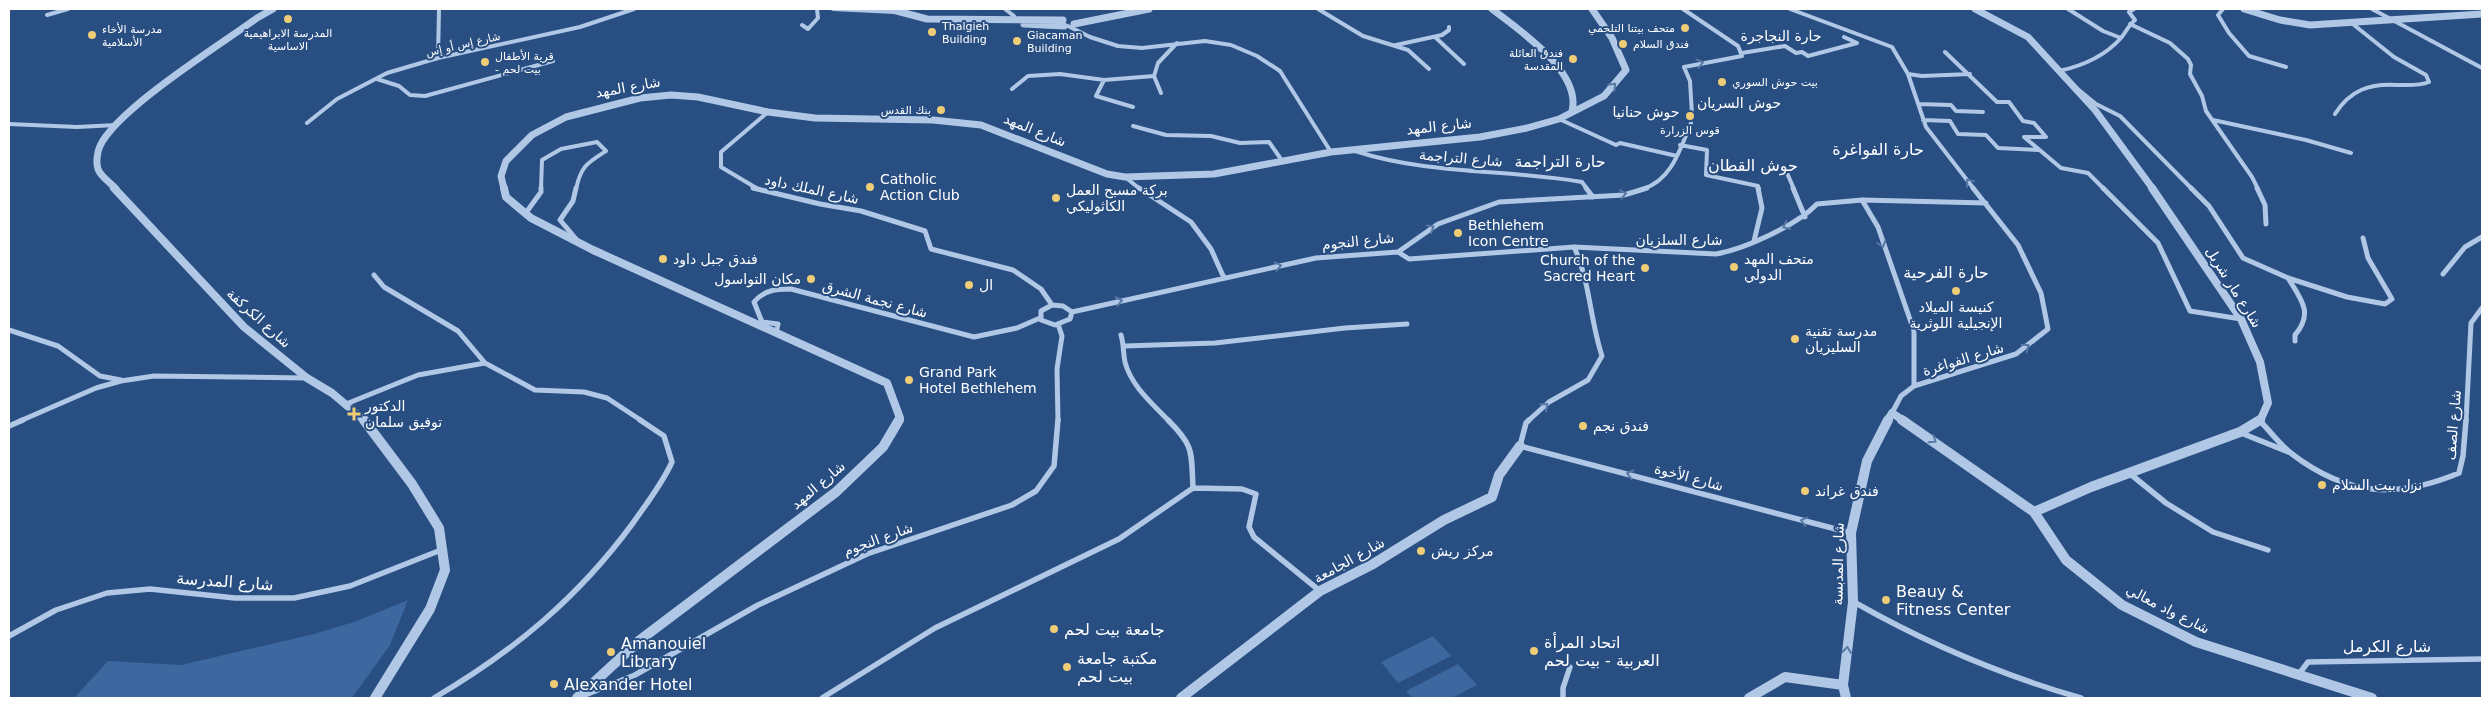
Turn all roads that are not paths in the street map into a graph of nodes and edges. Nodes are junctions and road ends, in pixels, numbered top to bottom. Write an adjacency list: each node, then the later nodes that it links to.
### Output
1 (68, 9): 25 (street)
2 (273, 9): 68 (street, شارع الكركفة)
3 (439, 9): 40 (street)
4 (634, 9): 40 (street, شارع إس أو إس)
5 (817, 9): 30 (street)
6 (833, 9): 23 (street)
7 (889, 9): 23 (street)
8 (1005, 9): 27 (street)
9 (1125, 9): 29 (street)
10 (1149, 9): 29 (street)
11 (1318, 9): 37 (street)
12 (1492, 9): 57 (street)
13 (1592, 9): 57 (street, شارع المهد, one-way to 13)
14 (1790, 9): 47 (street, شارع الفواغرة)
15 (1975, 9): 46 (street, شارع مار شربل)
16 (2068, 9): 35 (street)
17 (2134, 9): 22 (street)
18 (2223, 9): 43 (street)
19 (2244, 9): 28 (street)
20 (2372, 9): 26 (street)
21 (1684, 10): 39 (street)
22 (2127, 10): 31 (street)
23 (898, 12): 27 (street)
24 (2482, 14): 26 (street)
25 (47, 15)
26 (2388, 18): 28 (street); 44 (street)
27 (1012, 20): 29 (street)
28 (2348, 21): 60 (street)
29 (1068, 23): 36 (street)
30 (802, 24)
31 (2130, 24): 35 (street); 64 (street)
32 (1449, 26): 33 (street)
33 (1435, 37): 37 (street); 42 (street)
34 (1844, 37): 39 (street)
35 (2121, 38): 46 (street)
36 (1178, 43): 49 (street); 73 (street)
37 (1395, 45): 45 (street)
38 (1945, 52): 48 (street)
39 (1742, 54): 61 (street, one-way to 39)
40 (438, 58): 50 (street, شارع إس أو إس)
41 (553, 61): 50 (street)
42 (1464, 64)
43 (2286, 66)
44 (2482, 68)
45 (1429, 69)
46 (2059, 71): 52 (street, شارع مار شربل)
47 (1908, 74): 48 (street); 55 (street, شارع الفواغرة)
48 (1970, 74): 72 (street)
49 (1154, 76): 51 (street); 54 (street)
50 (377, 79): 65 (street, شارع إس أو إس)
51 (1104, 80): 53 (street); 56 (street)
52 (2072, 84): 94 (street); 99 (street, شارع مار شربل)
53 (1012, 89)
54 (1161, 93)
55 (1918, 104): 59 (street); 63 (street, شارع الفواغرة)
56 (1133, 107)
57 (1572, 111): 62 (street, شارع المهد)
58 (768, 112): 78 (street, شارع المهد); 82 (street, شارع المهد); 95 (street, شارع الملك داود)
59 (1983, 112)
60 (2335, 114)
61 (1692, 115)
62 (1559, 119): 71 (street, شارع المهد); 75 (street)
63 (1923, 120): 72 (street); 81 (street, شارع الفواغرة, one-way to 63)
64 (2213, 120): 74 (street); 84 (street)
65 (307, 123)
66 (1691, 123): 70 (street, شارع النجوم)
67 (9, 124): 68 (street)
68 (116, 125): 108 (street, شارع الكركفة)
69 (1133, 126): 76 (street)
70 (1680, 145): 75 (street, شارع النجوم); 87 (street)
71 (1352, 150): 73 (street, شارع المهد); 79 (street, شارع التراجمة)
72 (2040, 150): 99 (street)
73 (1331, 152): 76 (street, شارع المهد)
74 (2351, 153)
75 (1677, 156): 79 (street, شارع النجوم, one-way to 75)
76 (1283, 162): 78 (street, شارع المهد)
77 (1787, 172): 83 (street)
78 (1125, 177): 93 (street)
79 (1593, 197): 90 (street, شارع النجوم, one-way to 79)
80 (1862, 200): 81 (street); 83 (street, شارع السلزيان); 110 (street, one-way to 110)
81 (1986, 203): 110 (street, شارع الفواغرة, one-way to 81)
82 (526, 214): 88 (street, شارع المهد); 88 (street)
83 (1804, 217): 87 (street, شارع السلزيان, one-way to 87)
84 (2266, 224)
85 (2364, 238): 94 (street)
86 (2482, 238): 91 (street)
87 (1754, 241): 89 (street, شارع السلزيان)
88 (579, 243): 103 (street, شارع المهد)
89 (1574, 247): 90 (street, شارع السلزيان); 116 (street, one-way to 89)
90 (1398, 252): 93 (street, شارع النجوم, one-way to 90)
91 (2443, 274)
92 (374, 275): 107 (street)
93 (1224, 278): 97 (street, شارع النجوم, one-way to 93)
94 (2288, 278): 105 (street)
95 (1052, 305): 97 (street); 98 (street)
96 (2482, 308): 117 (street, شارع الصف)
97 (1072, 312): 100 (street)
98 (1040, 318): 100 (street); 103 (street, شارع نجمة الشرق)
99 (2241, 319): 113 (street, شارع مار شربل)
100 (1058, 324): 133 (street, شارع النجوم)
101 (1407, 324): 106 (street)
102 (9, 330): 109 (street)
103 (776, 333): 133 (street, شارع المهد)
104 (1121, 336): 106 (street)
105 (2295, 341)
106 (1125, 346): 119 (street)
107 (485, 363): 111 (street); 132 (street)
108 (307, 378): 109 (street); 111 (street, شارع الكركفة)
109 (121, 381): 114 (street)
110 (1914, 386): 112 (street, شارع المدبسة)
111 (346, 404): 122 (street, شارع الكركفة)
112 (1892, 413): 120 (street, شارع واد معالي, one-way to 120); 121 (street, شارع المدبسة)
113 (2260, 421): 115 (street); 117 (street, شارع الصف)
114 (9, 426)
115 (2240, 432): 117 (street); 118 (street)
116 (1520, 446): 121 (street, شارع الأخوة, one-way to 116); 124 (street, شارع الجامعة)
117 (2291, 453)
118 (2129, 473): 120 (street); 123 (street)
119 (1193, 488): 124 (street); 134 (street)
120 (2034, 512): 129 (street, شارع واد معالي)
121 (1851, 534): 125 (street, شارع المدبسة)
122 (441, 550): 126 (street, شارع المدرسة); 131 (street, شارع الكركفة)
123 (2268, 550)
124 (1320, 591): 135 (street, شارع الجامعة)
125 (1853, 602): 130 (street, شارع المدبسة, one-way to 125); 139 (street)
126 (9, 636)
127 (2482, 660): 129 (street, شارع الكرمل)
128 (1570, 667): 136 (street)
129 (2298, 674): 140 (street, شارع واد معالي)
130 (1843, 685): 137 (street); 138 (street, شارع المدبسة)
131 (375, 698)
132 (434, 698)
133 (577, 698)
134 (822, 698)
135 (1181, 698)
136 (1563, 698)
137 (1748, 698)
138 (1846, 698)
139 (2081, 698)
140 (2372, 698)

